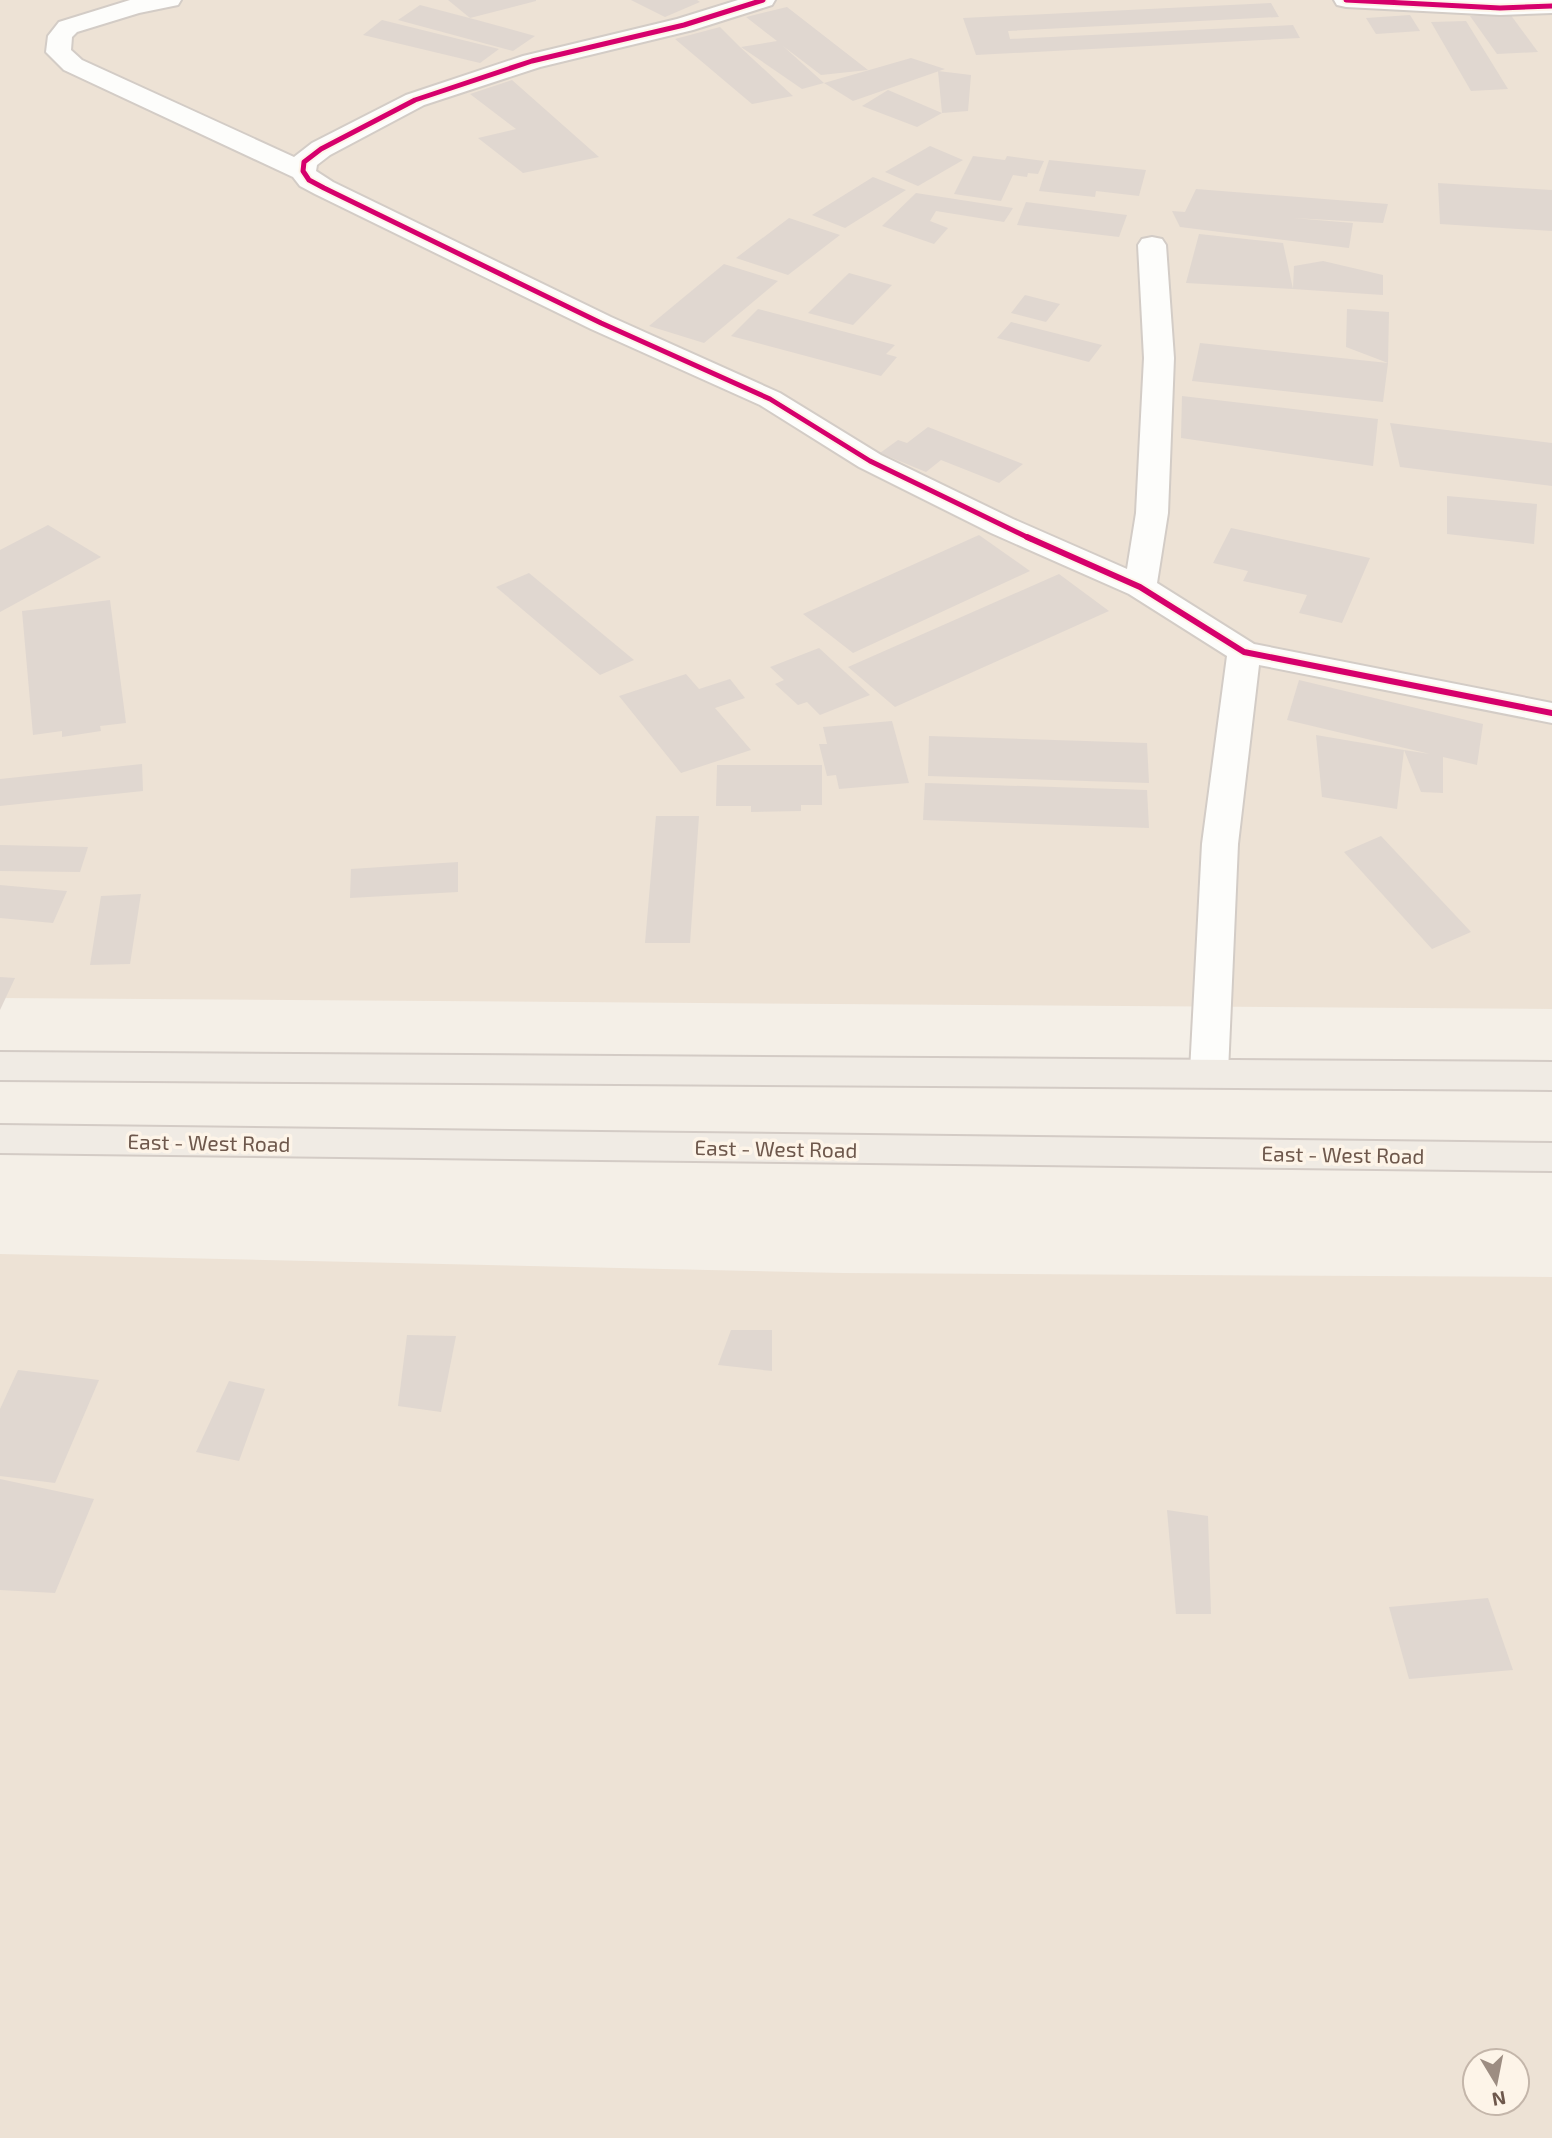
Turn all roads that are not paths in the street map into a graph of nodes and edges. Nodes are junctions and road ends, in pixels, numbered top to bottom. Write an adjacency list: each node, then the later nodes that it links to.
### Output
1 (169, 0): 5 (street)
2 (763, 0): 5 (street)
3 (1346, 0): 4 (street)
4 (1552, 6)
5 (303, 171): 7 (street)
6 (1152, 245): 7 (street)
7 (1140, 587): 8 (street)
8 (1244, 652): 9 (street); 11 (street)
9 (1552, 713)
10 (0, 1066): 11 (main road)
11 (1209, 1072): 12 (main road)
12 (1552, 1076)
13 (0, 1139): 14 (main road, East - West Road)
14 (1552, 1157)

